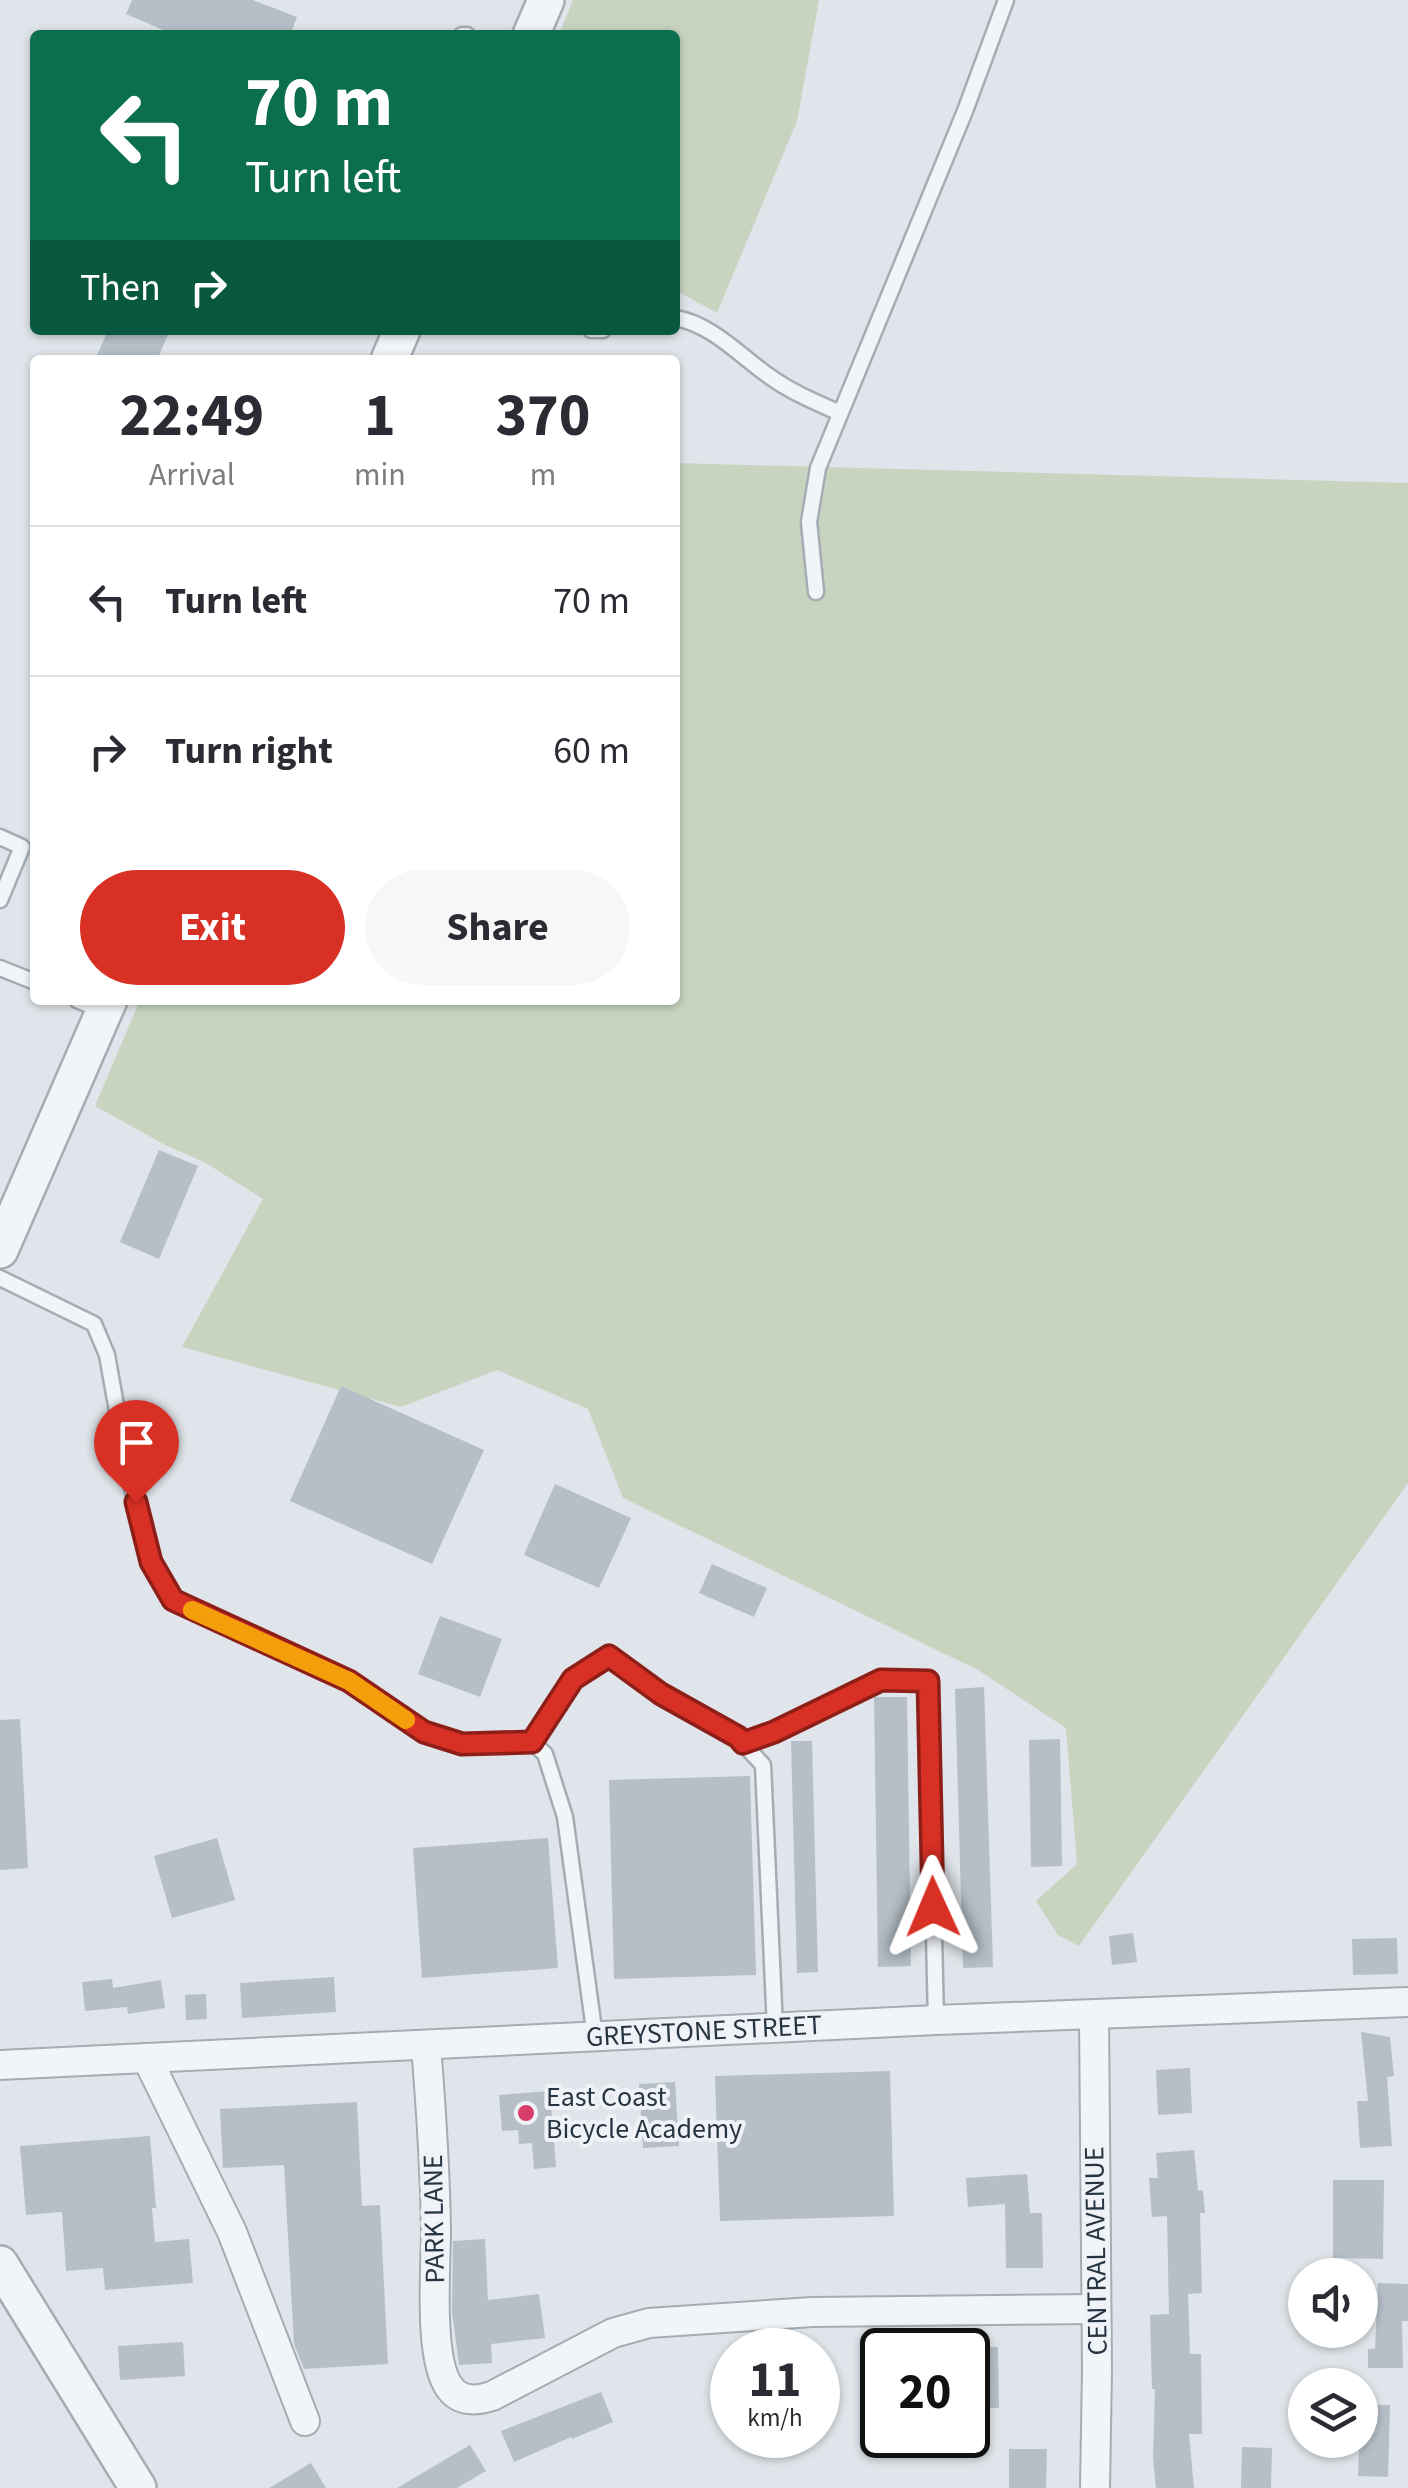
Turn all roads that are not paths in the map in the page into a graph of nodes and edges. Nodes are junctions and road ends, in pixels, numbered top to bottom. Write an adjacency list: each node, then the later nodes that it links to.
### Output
1 (546, 0): 3 (street)
2 (1006, 0): 5 (lane)
3 (533, 30)
4 (680, 319): 5 (lane)
5 (840, 413): 6 (lane)
6 (816, 592)
7 (0, 837): 8 (lane)
8 (0, 900)
9 (0, 968): 10 (lane)
10 (30, 980)
11 (97, 1005): 12 (street)
12 (0, 1250)
13 (0, 1278): 14 (lane)
14 (532, 1742): 15 (lane); 20 (lane)
15 (743, 1743): 18 (lane); 19 (lane)
16 (1408, 2002): 17 (street, GREYSTONE STREET)
17 (1094, 2015): 18 (street, GREYSTONE STREET); 25 (street, CENTRAL AVENUE)
18 (936, 2020): 19 (street, GREYSTONE STREET)
19 (775, 2028): 20 (street, GREYSTONE STREET)
20 (595, 2037): 21 (street, GREYSTONE STREET)
21 (426, 2046): 22 (street, GREYSTONE STREET); 25 (street, PARK LANE)
22 (148, 2058): 23 (street, GREYSTONE STREET); 26 (street)
23 (0, 2064)
24 (0, 2264): 27 (street)
25 (1096, 2309): 28 (street, CENTRAL AVENUE)
26 (305, 2421)
27 (138, 2488)
28 (1095, 2488)

